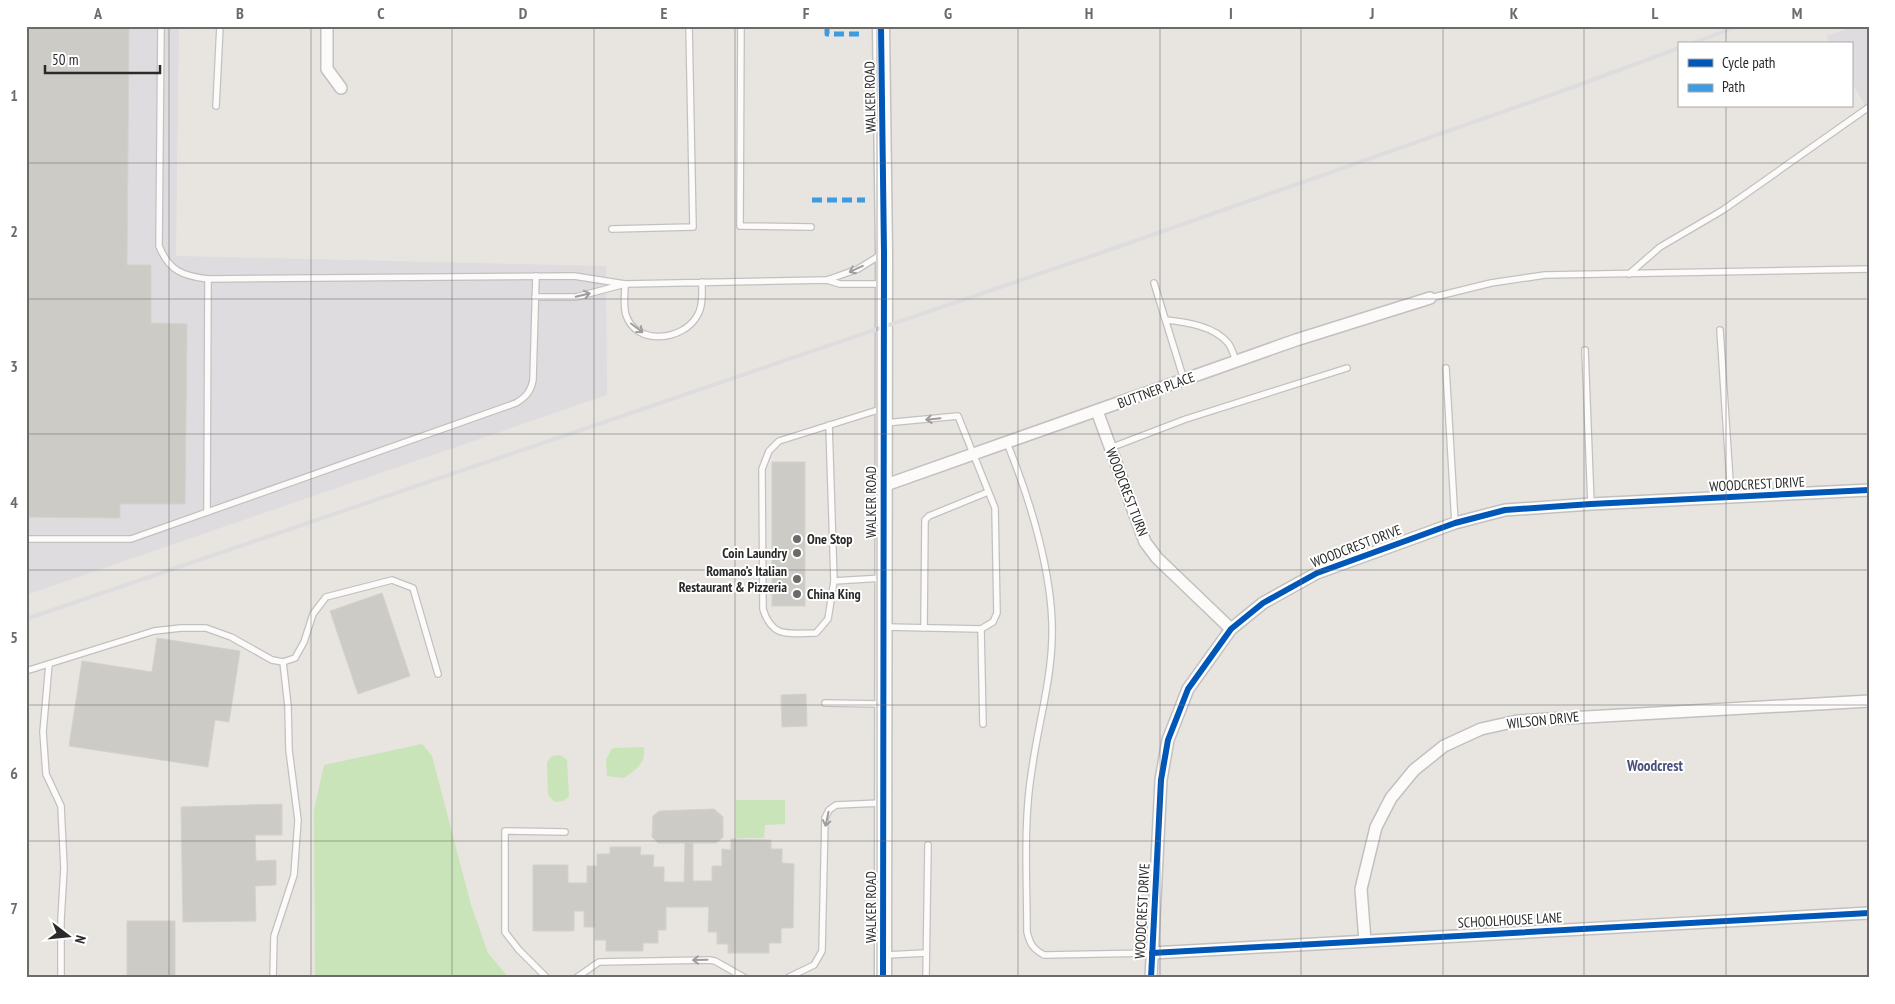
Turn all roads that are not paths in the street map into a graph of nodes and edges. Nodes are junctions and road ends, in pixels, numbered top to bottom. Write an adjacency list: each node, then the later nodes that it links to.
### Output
1 (161, 26): 16 (lane)
2 (220, 26): 8 (lane)
3 (327, 26): 7 (street)
4 (690, 26): 11 (lane)
5 (741, 26): 10 (lane)
6 (881, 26): 12 (street, WALKER ROAD)
7 (341, 88)
8 (216, 106)
9 (1869, 107): 14 (lane)
10 (810, 227)
11 (612, 229)
12 (884, 253): 17 (lane, one-way to 17); 21 (street, WALKER ROAD)
13 (1869, 269): 14 (lane)
14 (1630, 274): 23 (lane)
15 (536, 276): 16 (lane); 20 (lane); 22 (lane)
16 (208, 279): 42 (lane)
17 (827, 280): 18 (lane); 21 (lane)
18 (702, 282): 20 (lane); 20 (lane, one-way to 18)
19 (1154, 283): 24 (lane)
20 (625, 284): 22 (lane, one-way to 20)
21 (884, 284): 32 (street, WALKER ROAD)
22 (535, 297): 42 (lane)
23 (1430, 298): 27 (street, BUTTNER PLACE)
24 (1166, 320): 27 (lane); 30 (lane)
25 (1720, 330): 40 (lane)
26 (1584, 350): 41 (lane)
27 (1236, 361): 30 (street, BUTTNER PLACE)
28 (1347, 368): 35 (lane)
29 (1446, 368): 43 (lane)
30 (1184, 380): 31 (street, BUTTNER PLACE)
31 (1097, 411): 34 (street, BUTTNER PLACE); 35 (street, WOODCREST TURN)
32 (883, 416): 33 (lane); 36 (lane, one-way to 32); 37 (street, WALKER ROAD)
33 (829, 425): 46 (lane); 46 (lane)
34 (1007, 443): 36 (street, BUTTNER PLACE); 65 (lane)
35 (1110, 448): 50 (street, WOODCREST TURN)
36 (972, 455): 37 (street, BUTTNER PLACE); 39 (lane)
37 (883, 486): 45 (street, WALKER ROAD)
38 (1869, 490): 40 (street, WOODCREST DRIVE)
39 (988, 492): 48 (lane); 49 (lane)
40 (1730, 498): 41 (street, WOODCREST DRIVE)
41 (1591, 504): 43 (street, WOODCREST DRIVE)
42 (207, 512): 44 (lane)
43 (1455, 523): 50 (street, WOODCREST DRIVE)
44 (26, 539)
45 (883, 578): 46 (lane); 47 (street, WALKER ROAD)
46 (834, 581)
47 (883, 627): 48 (lane); 57 (street, WALKER ROAD)
48 (924, 628): 49 (lane)
49 (981, 629): 58 (lane)
50 (1231, 629): 65 (street, WOODCREST DRIVE)
51 (283, 662): 52 (lane); 54 (lane); 68 (lane)
52 (49, 664): 53 (lane); 67 (lane)
53 (26, 671)
54 (438, 674)
55 (1869, 701): 63 (street, WILSON DRIVE)
56 (824, 703): 57 (lane)
57 (883, 704): 59 (street, WALKER ROAD)
58 (983, 724)
59 (883, 802): 66 (street, WALKER ROAD); 72 (lane, one-way to 72)
60 (565, 832): 69 (lane)
61 (928, 845): 64 (lane)
62 (1869, 913): 63 (street, SCHOOLHOUSE LANE)
63 (1365, 941): 65 (street, SCHOOLHOUSE LANE)
64 (926, 953): 66 (lane); 74 (lane)
65 (1152, 953): 75 (street, WOODCREST DRIVE)
66 (883, 955): 73 (street, WALKER ROAD)
67 (61, 978)
68 (273, 978)
69 (547, 978)
70 (576, 978): 71 (lane, one-way to 70)
71 (745, 978)
72 (787, 978)
73 (883, 978)
74 (926, 978)
75 (1151, 978)

